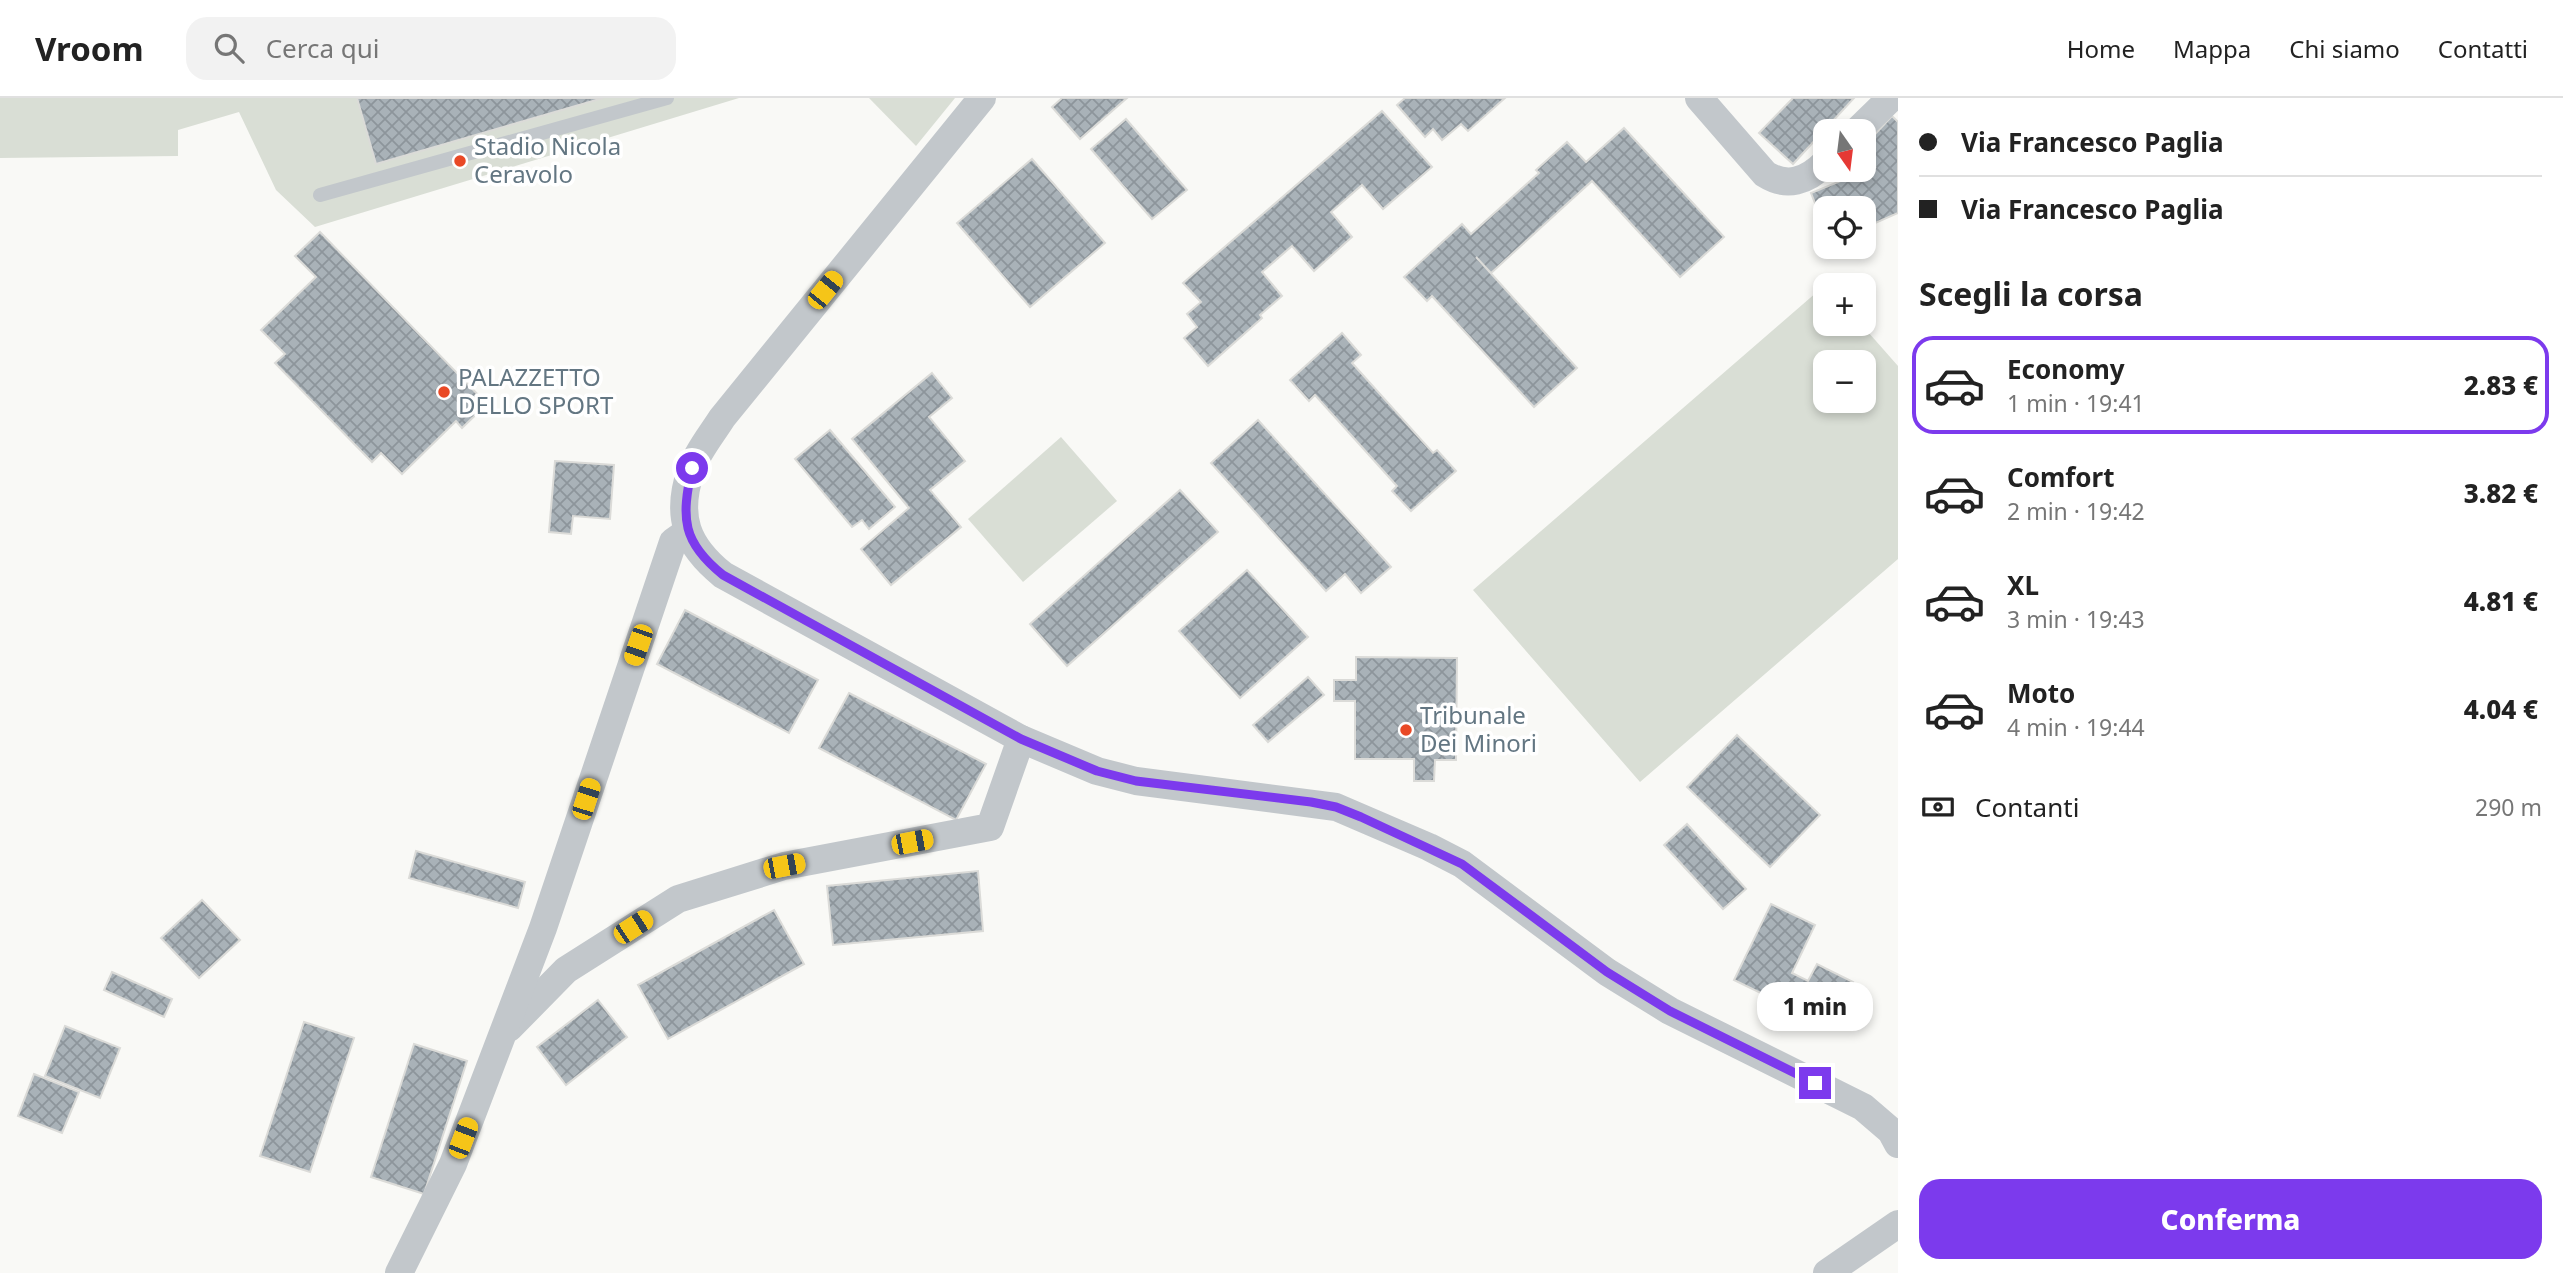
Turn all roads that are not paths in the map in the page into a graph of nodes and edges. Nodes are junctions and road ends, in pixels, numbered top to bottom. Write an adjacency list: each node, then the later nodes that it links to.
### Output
1 (667, 98): 7 (lane)
2 (982, 98): 8 (street)
3 (1699, 98): 6 (street)
4 (1891, 98): 5 (street)
5 (1869, 119)
6 (1813, 173)
7 (320, 195)
8 (687, 532): 9 (street); 10 (street)
9 (1021, 739): 10 (street); 11 (street)
10 (502, 1035): 13 (street)
11 (1898, 1144)
12 (1898, 1224): 14 (street)
13 (400, 1273)
14 (1827, 1273)

